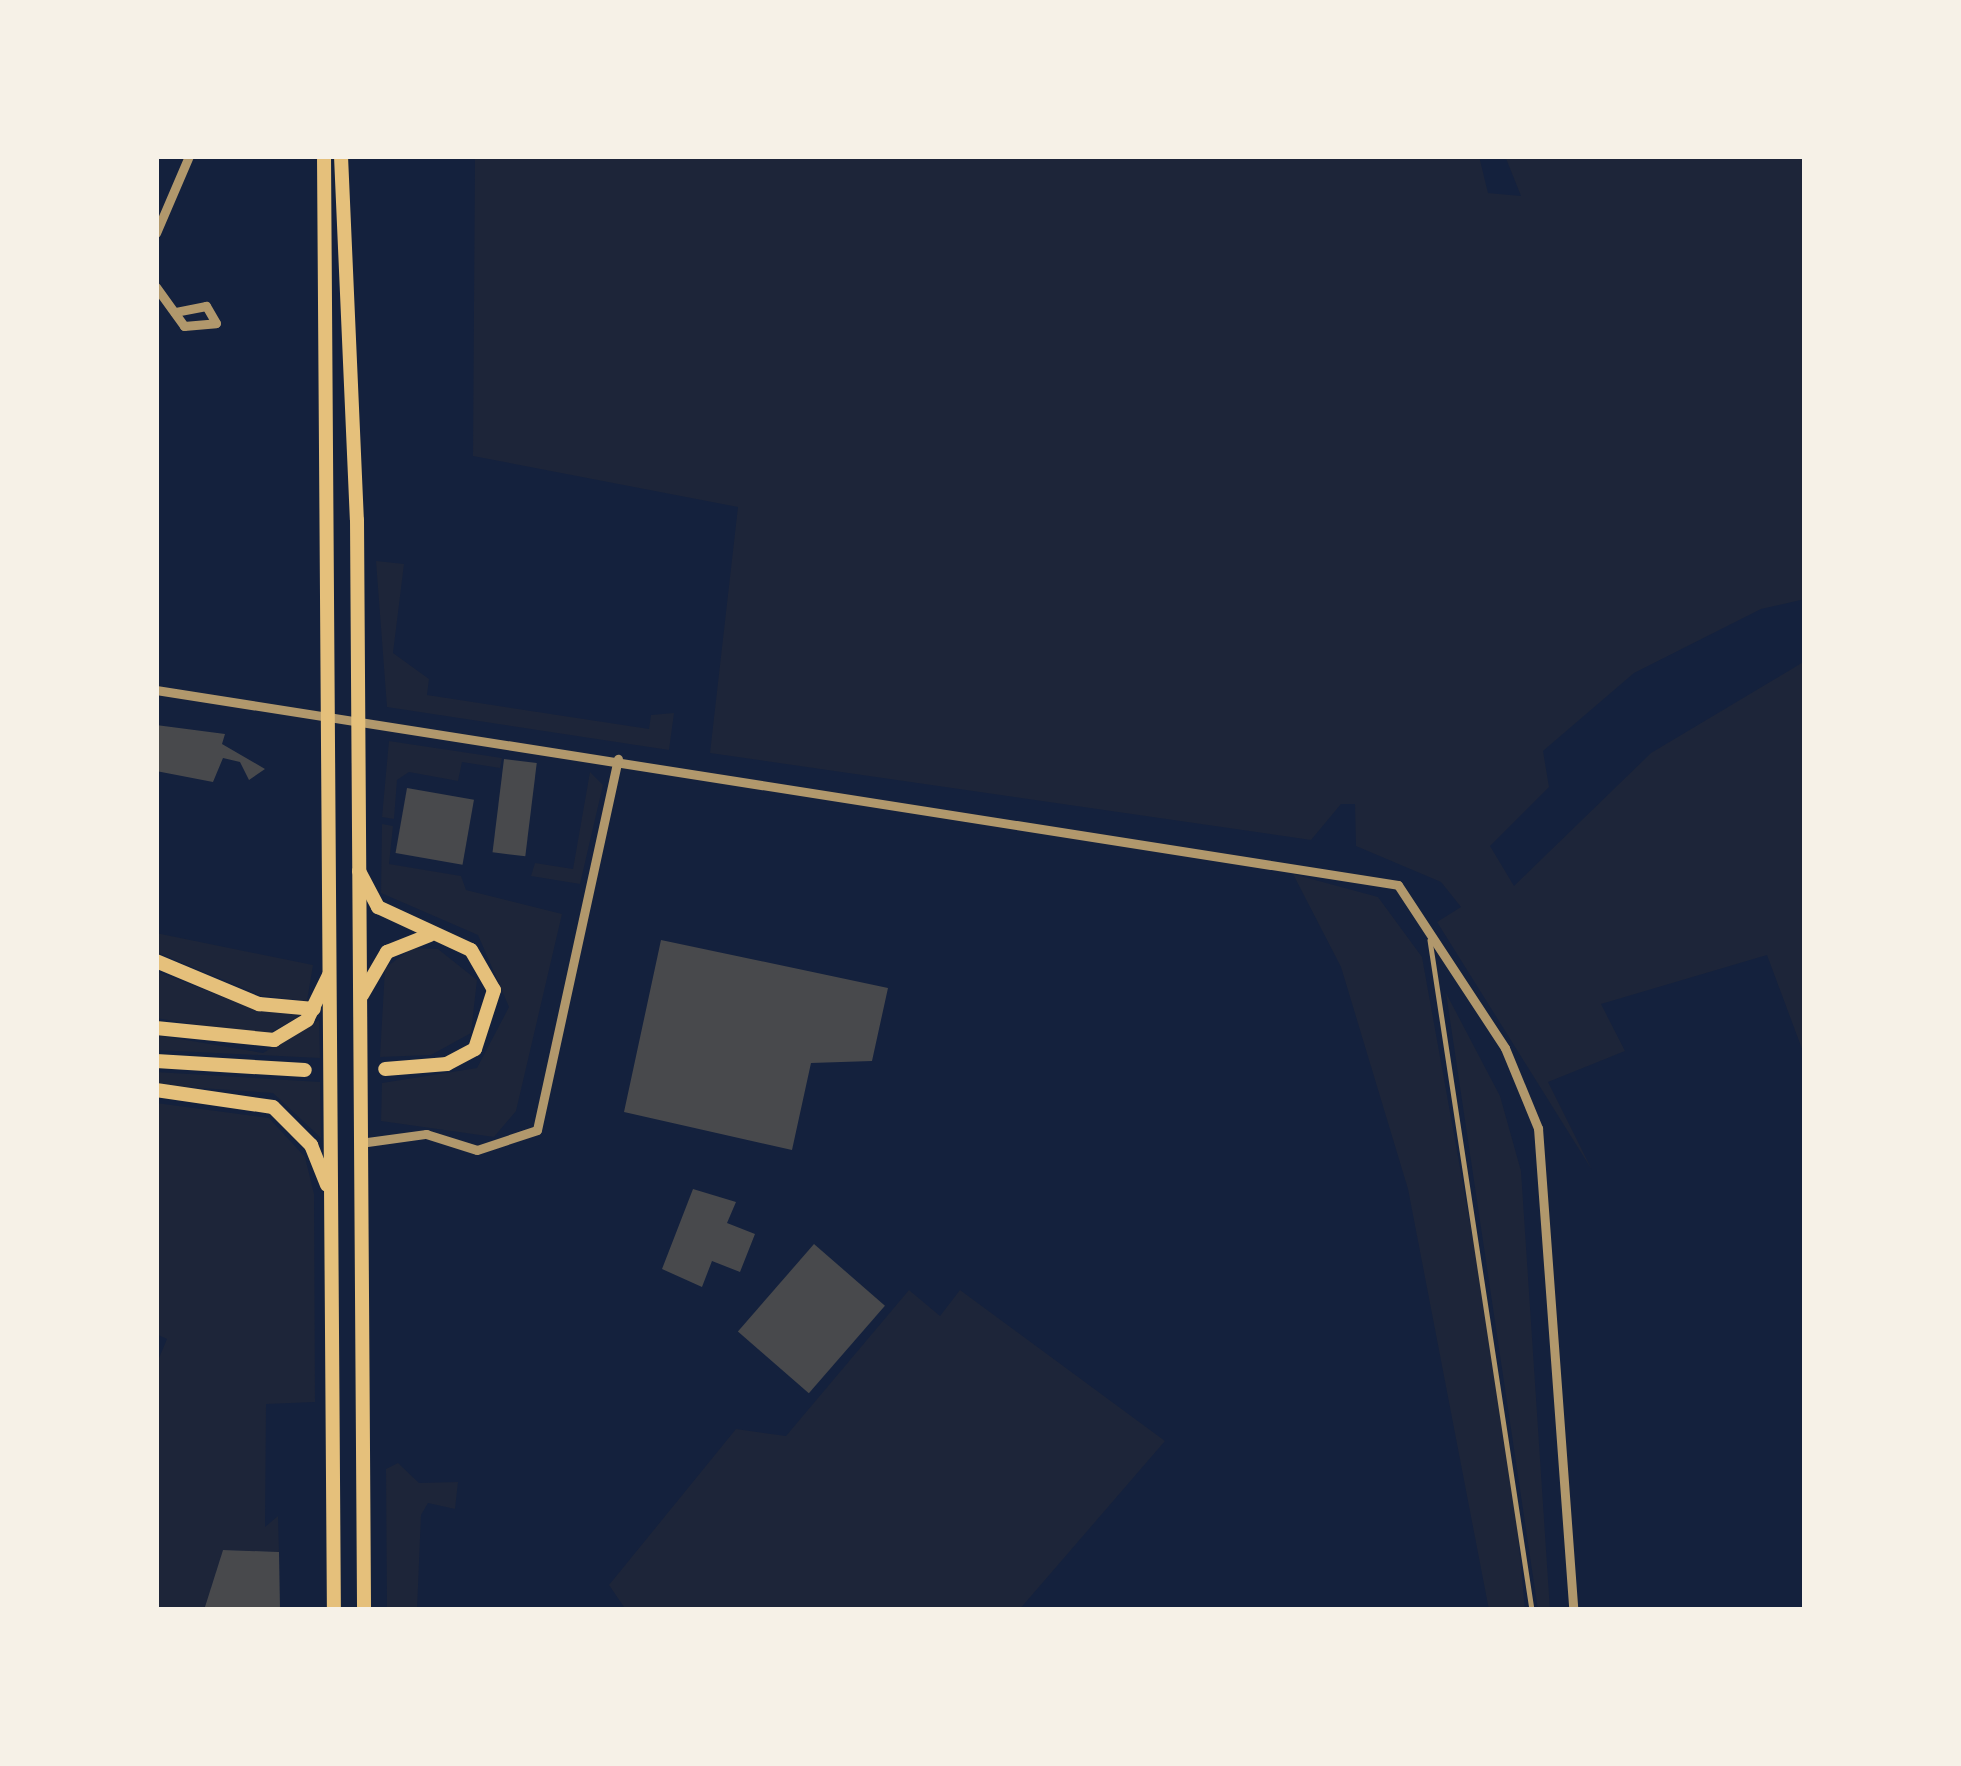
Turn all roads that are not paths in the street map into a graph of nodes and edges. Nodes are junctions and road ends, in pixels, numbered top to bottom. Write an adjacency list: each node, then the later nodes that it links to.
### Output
1 (189, 156): 4 (street)
2 (324, 156): 8 (main road)
3 (341, 156): 9 (main road)
4 (156, 233)
5 (156, 287): 6 (street)
6 (175, 312)
7 (156, 690): 8 (street)
8 (331, 719): 9 (street); 15 (main road)
9 (358, 721): 10 (street); 11 (main road)
10 (618, 759): 12 (street); 23 (street)
11 (357, 867): 13 (main road); 16 (main road)
12 (1424, 911): 27 (lane); 28 (street)
13 (435, 934): 16 (main road); 20 (main road)
14 (156, 962): 17 (main road)
15 (329, 975): 17 (main road); 24 (main road)
16 (359, 1002): 23 (main road)
17 (314, 1009): 18 (main road)
18 (156, 1028)
19 (156, 1061): 21 (main road)
20 (385, 1069)
21 (304, 1070)
22 (156, 1090): 24 (main road)
23 (360, 1143): 26 (main road)
24 (331, 1193): 25 (main road)
25 (334, 1610)
26 (364, 1610)
27 (1532, 1610)
28 (1573, 1610)

